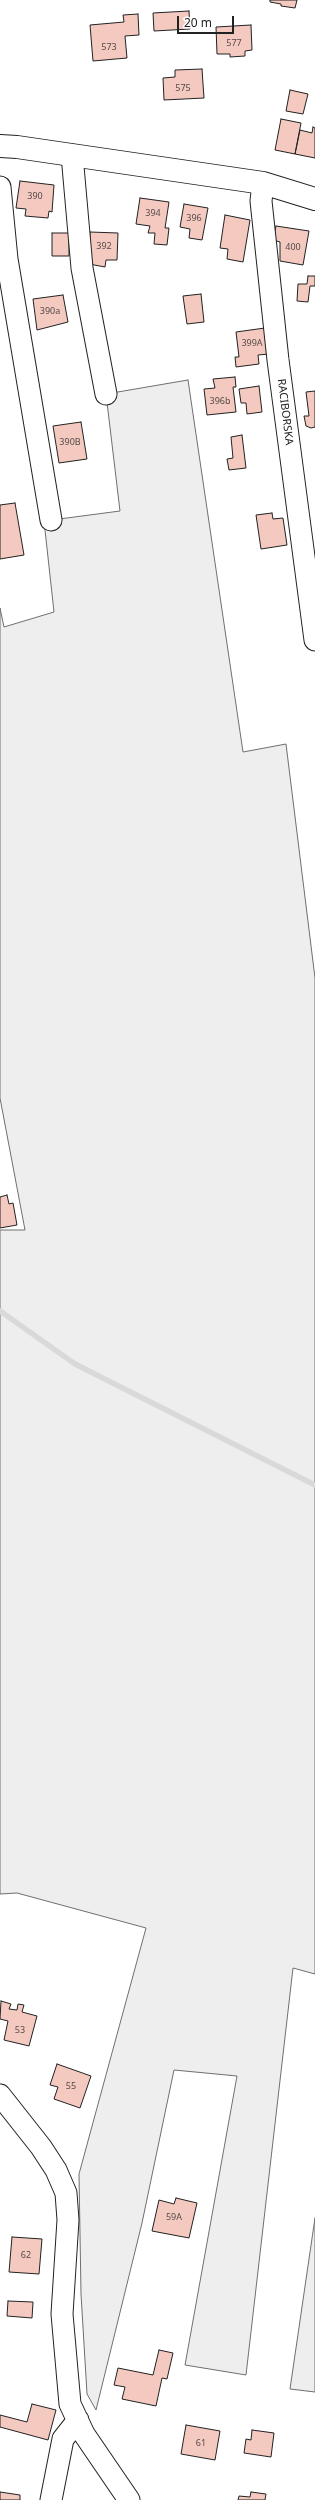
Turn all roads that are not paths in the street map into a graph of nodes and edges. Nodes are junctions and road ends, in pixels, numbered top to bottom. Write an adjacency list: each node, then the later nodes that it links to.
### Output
1 (0, 146): 2 (main road)
2 (72, 155): 3 (main road); 6 (street)
3 (263, 183): 5 (main road); 8 (street, RACIBORSKA)
4 (0, 187): 7 (street)
5 (315, 199)
6 (106, 394)
7 (51, 520)
8 (315, 640)
9 (0, 2095): 10 (street)
10 (78, 2420): 11 (street); 12 (street)
11 (51, 2500)
12 (129, 2500)

